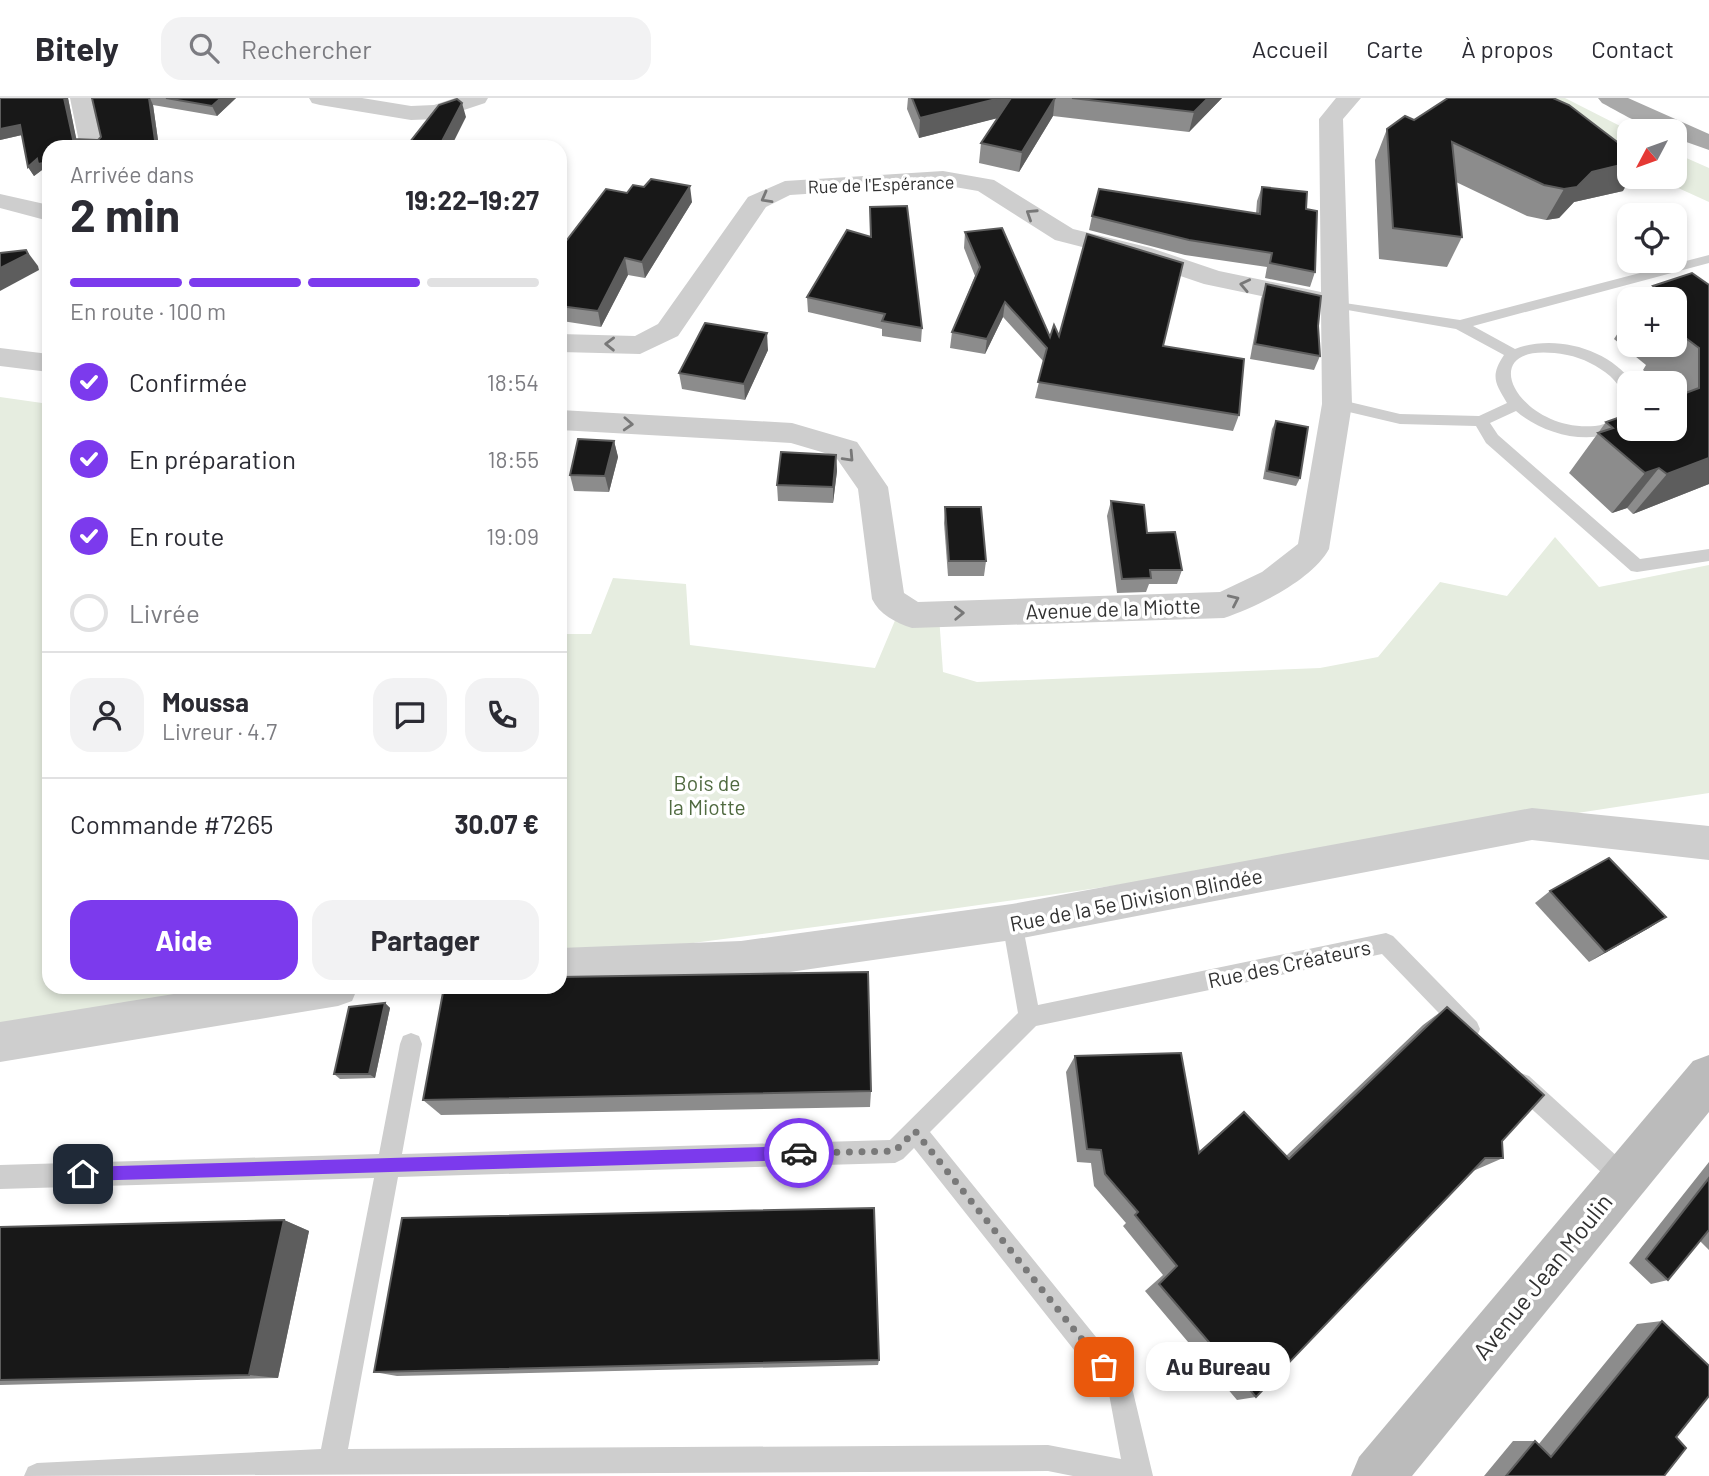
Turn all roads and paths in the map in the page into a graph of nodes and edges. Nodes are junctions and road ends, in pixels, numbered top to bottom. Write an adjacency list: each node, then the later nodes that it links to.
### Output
1 (81, 98): 6 (street)
2 (320, 98): 5 (street)
3 (1344, 98): 11 (street, Avenue de la Miotte)
4 (1610, 98): 7 (main road)
5 (469, 99)
6 (90, 140)
7 (1709, 143)
8 (0, 201): 9 (street)
9 (42, 211)
10 (1709, 259): 12 (lane)
11 (1336, 304): 12 (lane); 13 (street, Rue de l'Espérance, one-way to 13); 18 (street, Avenue de la Miotte)
12 (1460, 325): 14 (lane)
13 (567, 343)
14 (1514, 355): 17 (lane); 19 (lane)
15 (0, 357): 16 (street)
16 (42, 362)
17 (1617, 374)
18 (1337, 404): 20 (street, Avenue de la Miotte, one-way to 18); 21 (lane)
19 (1516, 405): 21 (lane); 22 (lane)
20 (567, 421)
21 (1481, 421): 23 (lane)
22 (1617, 427)
23 (1709, 555)
24 (1709, 843): 25 (street, Rue de la 5e Division Blindée)
25 (1012, 922): 26 (street, Rue de la 5e Division Blindée); 28 (lane)
26 (567, 967)
27 (295, 994): 29 (street)
28 (1030, 1017): 30 (lane, Rue des Créateurs); 34 (lane)
29 (0, 1042)
30 (1481, 1042)
31 (411, 1044): 35 (lane)
32 (1510, 1072): 37 (lane)
33 (1709, 1077): 37 (main road, Avenue Jean Moulin)
34 (915, 1131): 35 (lane); 39 (lane)
35 (389, 1164): 36 (lane); 38 (lane)
36 (0, 1177)
37 (1623, 1177): 41 (main road, Avenue Jean Moulin)
38 (332, 1462): 39 (lane); 40 (lane)
39 (1138, 1475)
40 (37, 1476)
41 (1378, 1476)

